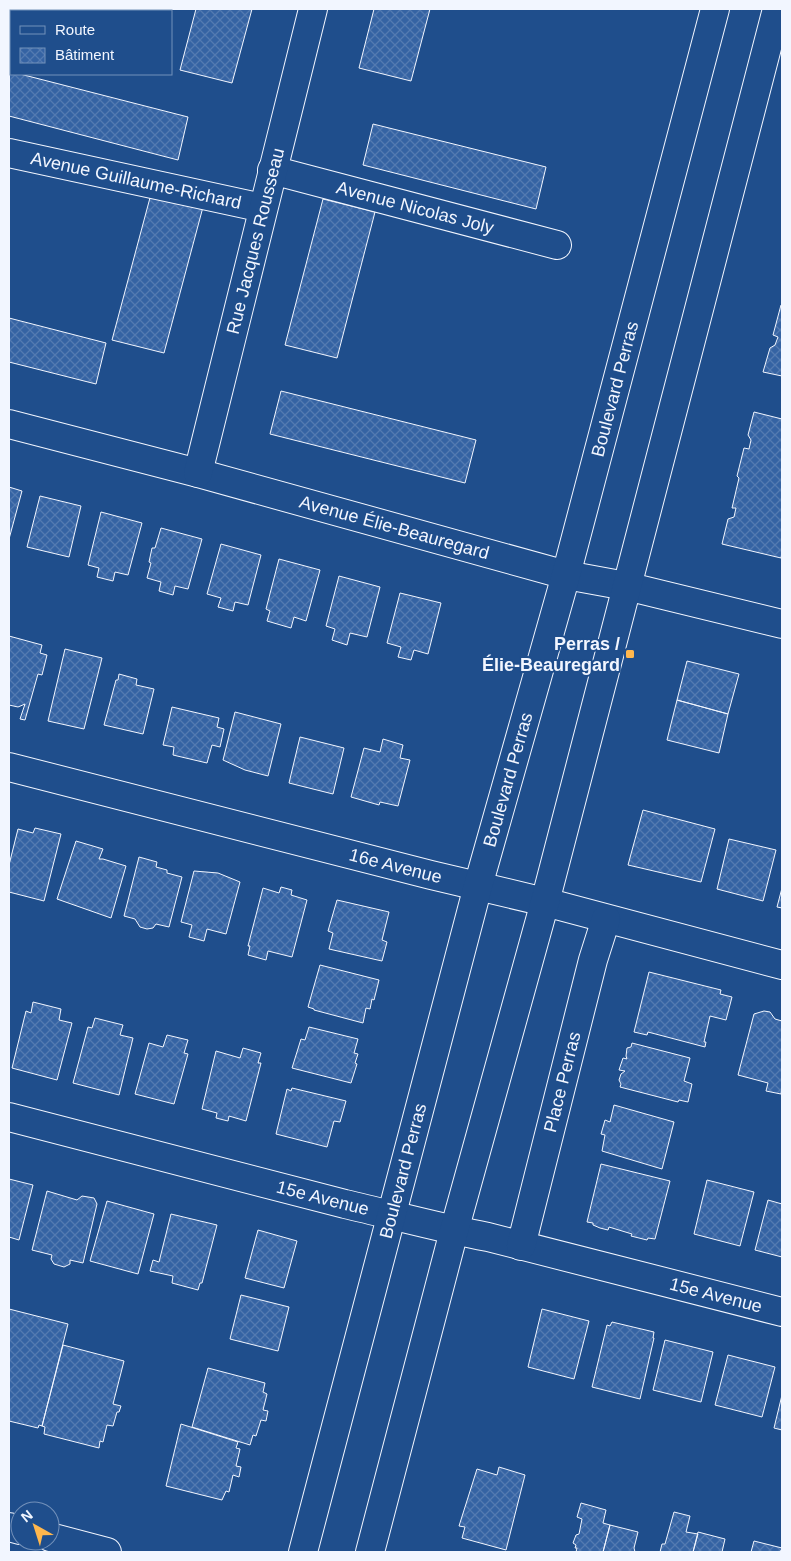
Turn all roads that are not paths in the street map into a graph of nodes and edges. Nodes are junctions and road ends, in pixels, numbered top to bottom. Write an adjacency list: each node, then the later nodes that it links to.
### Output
1 (313, 9): 5 (street, Rue Jacques Rousseau)
2 (715, 9): 10 (street, Boulevard Perras)
3 (777, 9): 11 (street)
4 (9, 153): 6 (street, Avenue Guillaume-Richard)
5 (272, 170): 6 (street, Rue Jacques Rousseau); 7 (street, Avenue Nicolas Joly)
6 (263, 208): 9 (street, Rue Jacques Rousseau)
7 (556, 245)
8 (9, 424): 9 (street, Avenue Élie-Beauregard)
9 (198, 473): 10 (street, Avenue Élie-Beauregard)
10 (566, 576): 11 (street, Avenue Élie-Beauregard); 14 (street, Boulevard Perras)
11 (626, 586): 12 (street, Avenue Élie-Beauregard); 15 (street)
12 (782, 624)
13 (9, 767): 14 (street, 16e Avenue)
14 (478, 886): 15 (street, 16e Avenue); 19 (street, Boulevard Perras)
15 (545, 902): 16 (street, 16e Avenue); 20 (street)
16 (606, 919): 17 (street, 16e Avenue); 21 (street, Place Perras)
17 (782, 965)
18 (9, 1117): 19 (street, 15e Avenue)
19 (392, 1214): 20 (street, 15e Avenue); 25 (street, Boulevard Perras)
20 (454, 1231): 21 (street, 15e Avenue); 26 (street)
21 (521, 1246): 22 (street, 15e Avenue)
22 (782, 1312)
23 (60, 1540): 24 (street)
24 (107, 1552)
25 (303, 1552)
26 (370, 1552)

